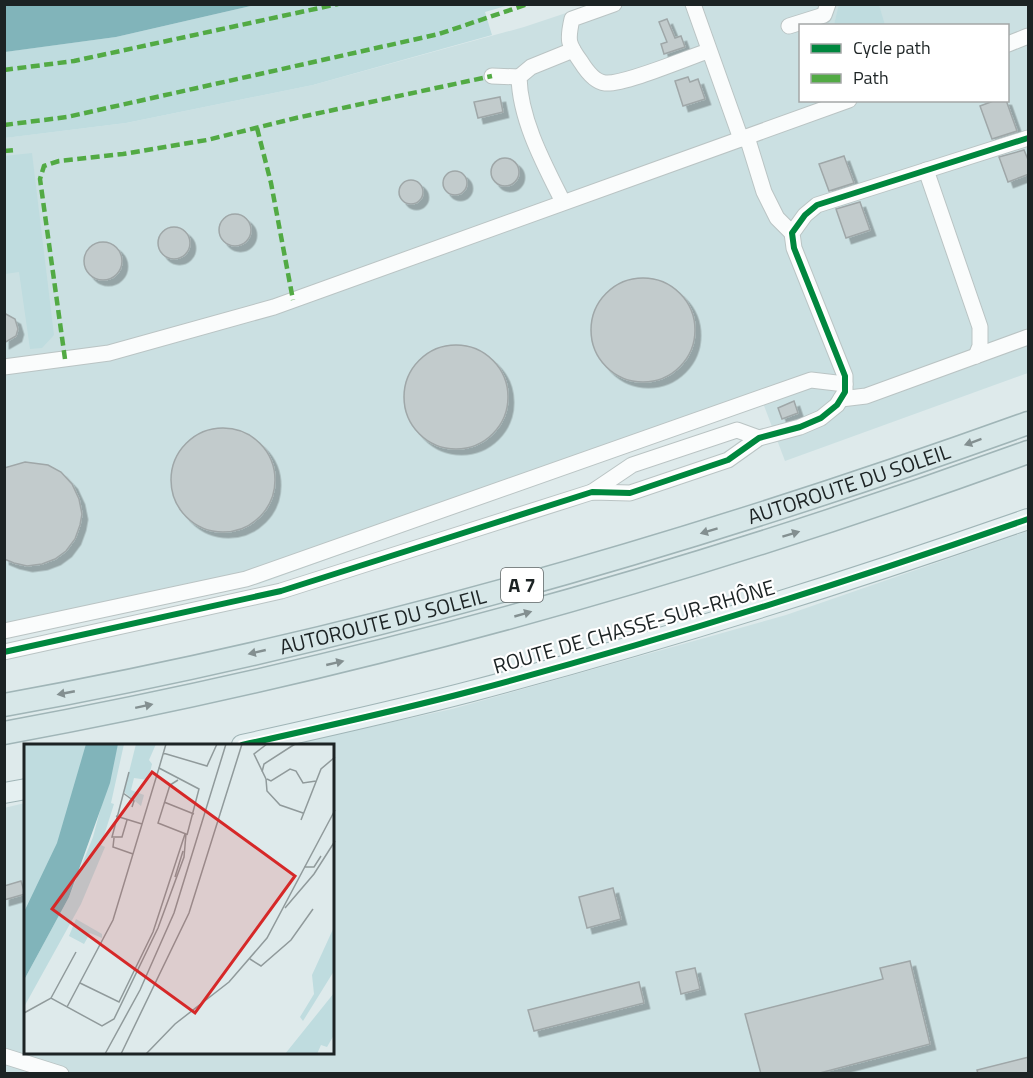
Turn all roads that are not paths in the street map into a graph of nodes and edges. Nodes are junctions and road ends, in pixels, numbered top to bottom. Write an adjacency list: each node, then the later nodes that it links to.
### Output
1 (614, 4): 7 (street)
2 (693, 4): 8 (street)
3 (828, 4): 4 (street)
4 (789, 26)
5 (1029, 36): 6 (street)
6 (1009, 44)
7 (573, 50): 8 (street); 10 (street)
8 (708, 51): 12 (street)
9 (492, 76): 10 (street)
10 (519, 77): 15 (street)
11 (843, 102): 12 (street)
12 (744, 138): 15 (street); 16 (street)
13 (1029, 138): 14 (street)
14 (926, 170): 16 (street); 18 (street)
15 (563, 202): 19 (street)
16 (792, 233): 20 (street)
17 (1029, 337): 18 (street)
18 (976, 356): 20 (street)
19 (4, 367)
20 (843, 391): 22 (street); 26 (street)
21 (1029, 423): 28 (highway, AUTOROUTE DU SOLEIL / A 7, one-way to 28)
22 (759, 438): 24 (street); 24 (street)
23 (1029, 452): 29 (highway, AUTOROUTE DU SOLEIL / A 7, one-way to 23)
24 (592, 492): 27 (street)
25 (1029, 519): 30 (main road, ROUTE DE CHASSE-SUR-RHÔNE)
26 (4, 631)
27 (4, 652)
28 (4, 705)
29 (4, 733)
30 (246, 744)
31 (24, 789): 32 (main road)
32 (4, 793)
33 (4, 1056): 34 (street)
34 (61, 1074)

